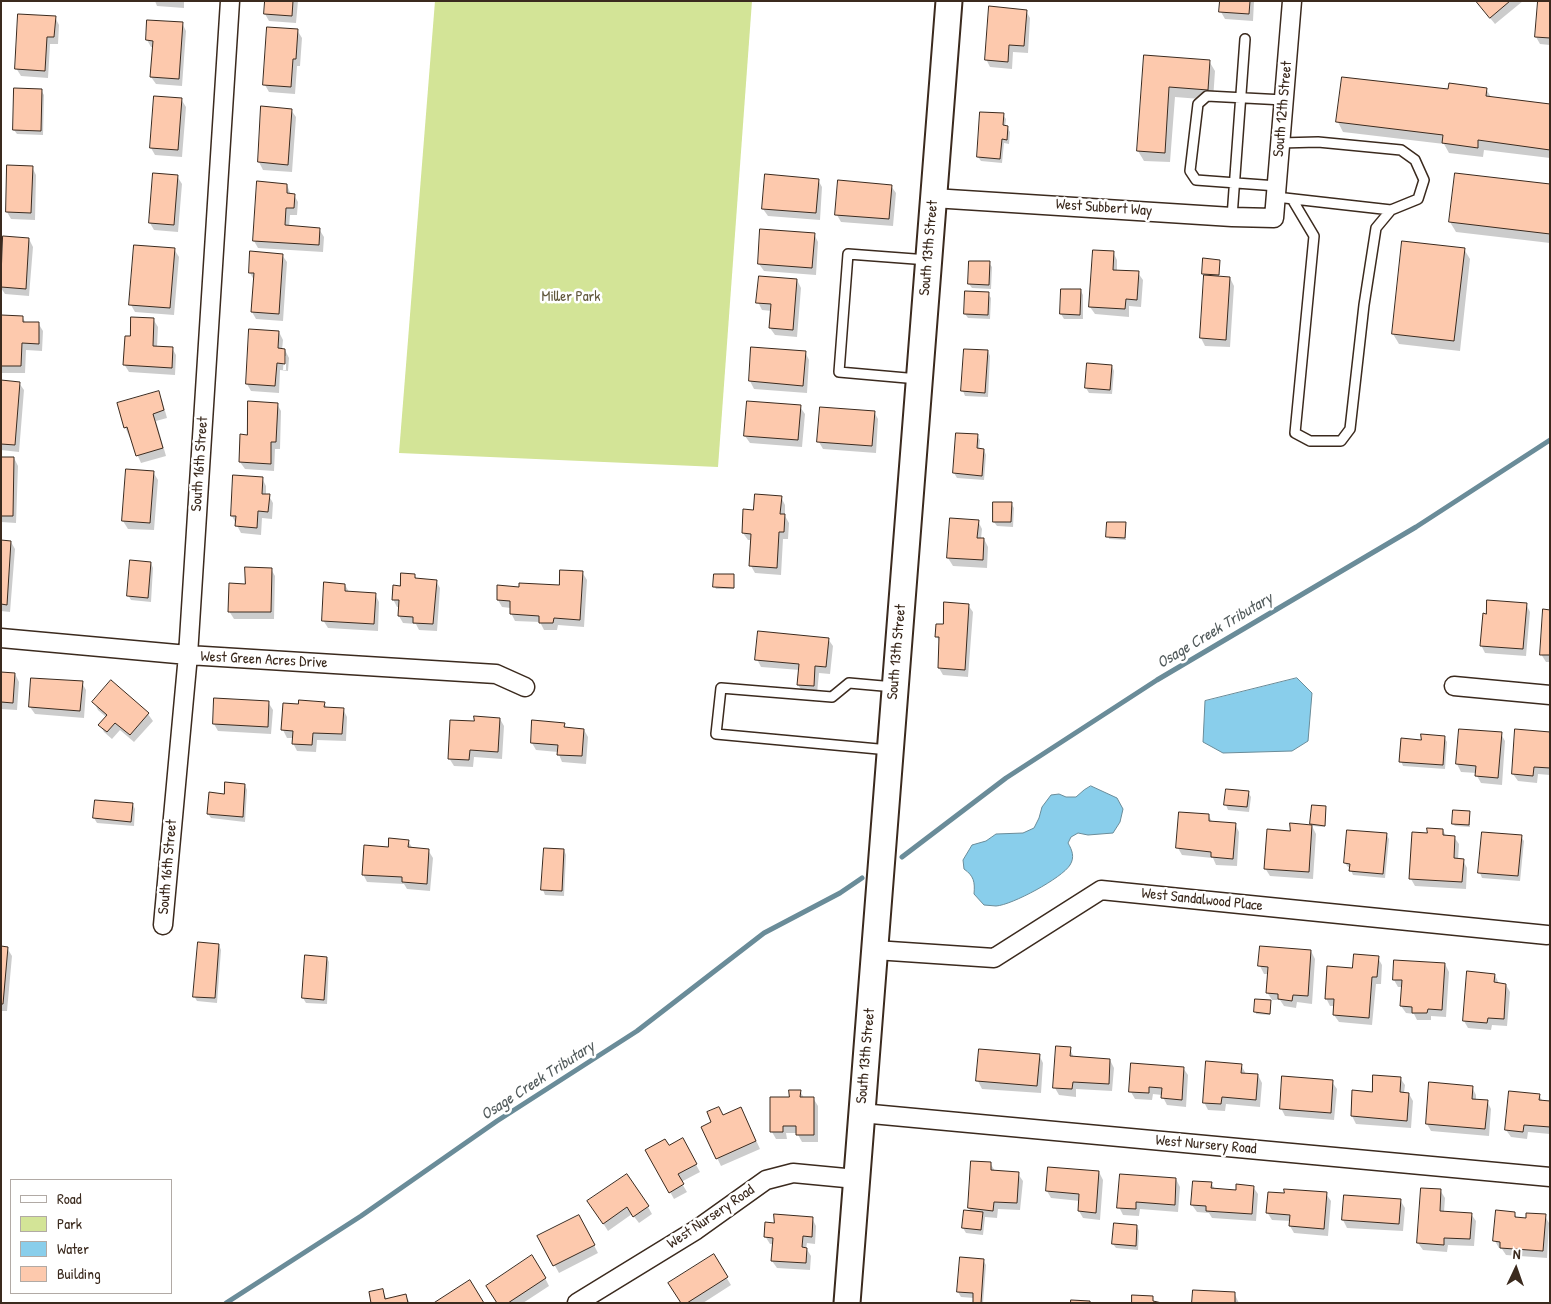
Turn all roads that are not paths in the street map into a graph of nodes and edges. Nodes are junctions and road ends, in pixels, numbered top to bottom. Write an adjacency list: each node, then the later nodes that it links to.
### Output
1 (230, 1): 17 (street, South 16th Street)
2 (949, 1): 10 (street, South 13th Street)
3 (1292, 1): 6 (street, South 12th Street)
4 (1244, 39): 5 (lane)
5 (1241, 97): 6 (lane); 8 (lane); 8 (lane)
6 (1284, 100): 7 (street, South 12th Street)
7 (1280, 143): 9 (street, South 12th Street); 11 (lane)
8 (1235, 183): 9 (lane); 12 (lane)
9 (1281, 194): 11 (lane); 11 (lane); 13 (street, South 12th Street)
10 (933, 198): 12 (street, West Subbert Way); 14 (street, South 13th Street)
11 (1391, 210)
12 (1232, 216): 13 (street, West Subbert Way)
13 (1274, 218)
14 (928, 260): 15 (street, South 13th Street); 15 (lane)
15 (919, 379): 20 (street, South 13th Street)
16 (1, 638): 17 (street, West Green Acres Drive)
17 (188, 655): 19 (street, West Green Acres Drive); 23 (street, South 16th Street)
18 (1454, 686): 21 (street)
19 (525, 687)
20 (894, 687): 22 (street, South 13th Street); 22 (lane)
21 (1550, 695)
22 (889, 750): 25 (street, South 13th Street)
23 (163, 925)
24 (1548, 935): 25 (street, West Sandalwood Place)
25 (875, 950): 26 (street, South 13th Street)
26 (861, 1113): 27 (street, West Nursery Road); 28 (street, South 13th Street)
27 (1550, 1178)
28 (856, 1179): 29 (street, West Nursery Road); 30 (street, South 13th Street)
29 (577, 1303)
30 (847, 1303)

